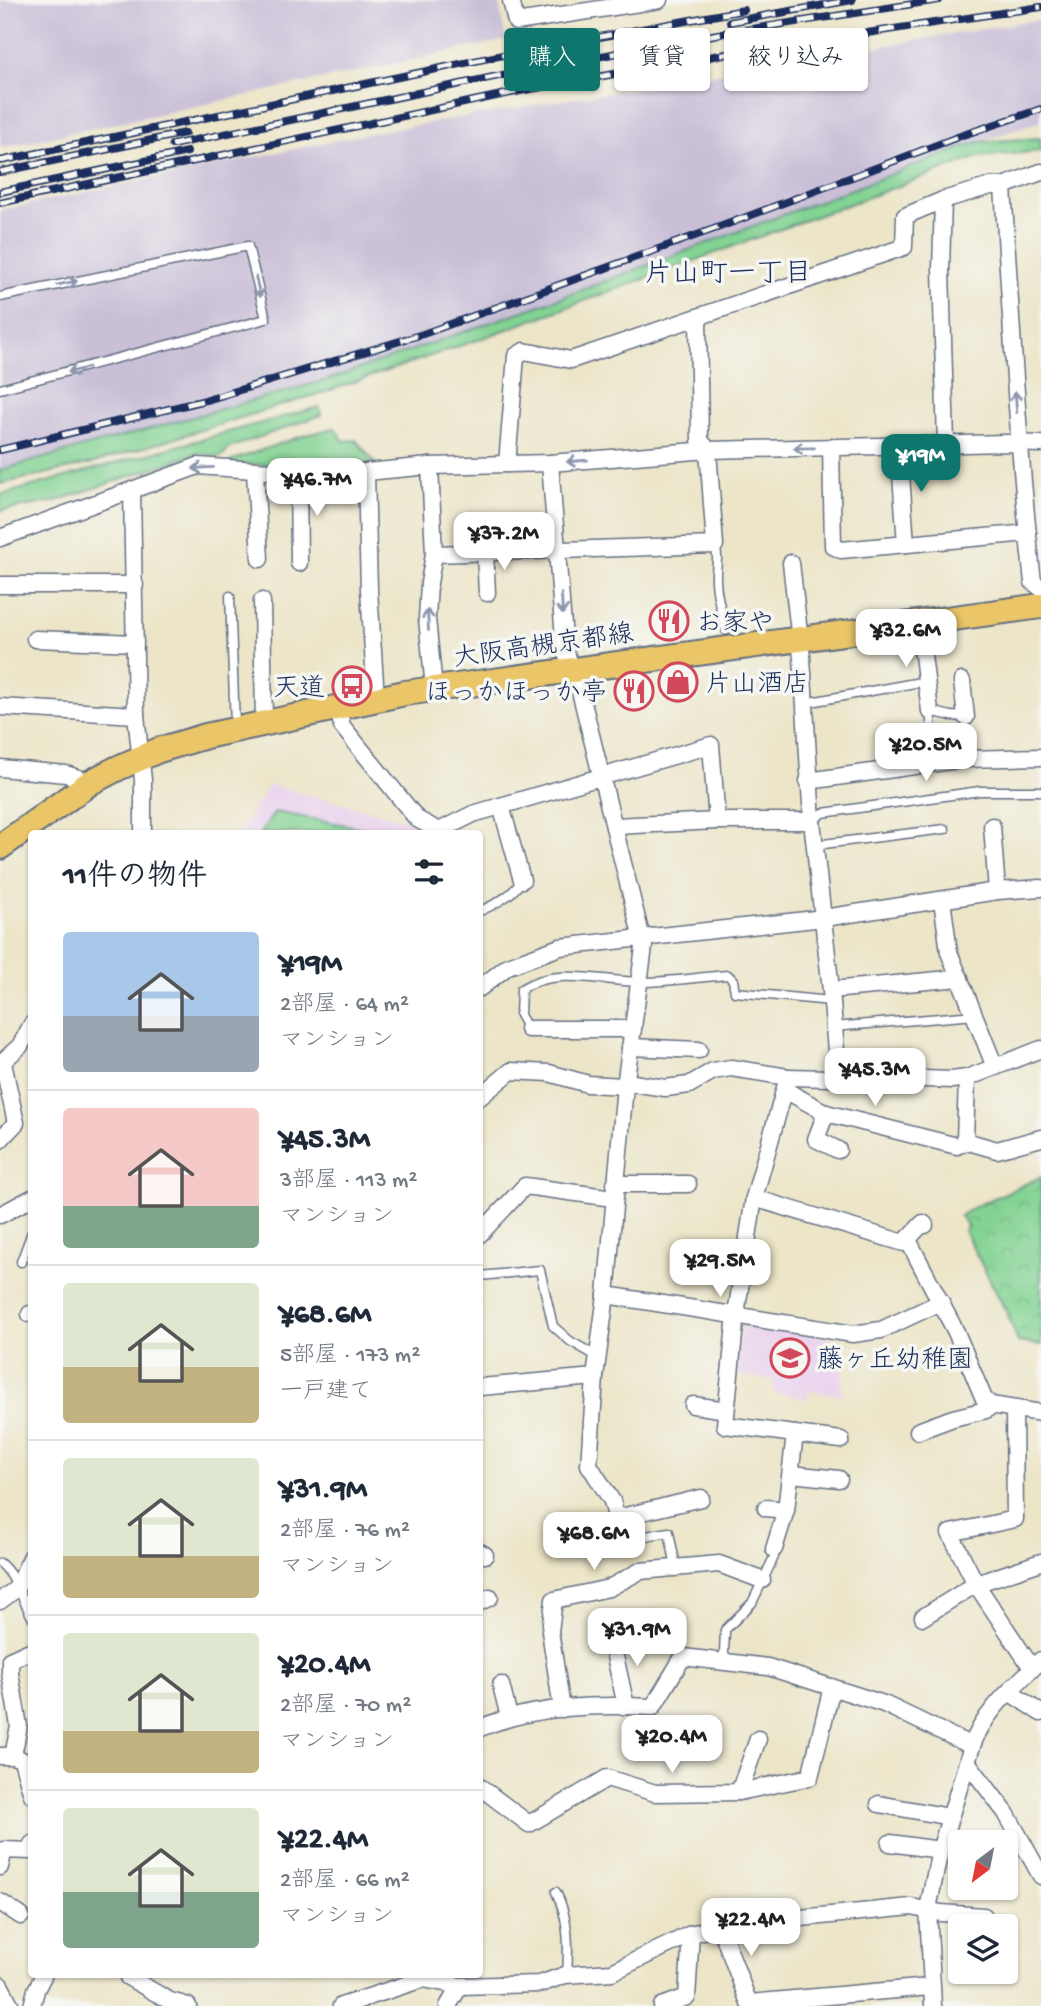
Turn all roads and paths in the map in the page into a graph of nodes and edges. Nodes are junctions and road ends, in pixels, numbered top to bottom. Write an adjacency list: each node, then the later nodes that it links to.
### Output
1 (511, 0): 2 (street)
2 (659, 0)
3 (1041, 172): 4 (street)
4 (1003, 186): 5 (street); 10 (street, one-way to 4)
5 (943, 200): 7 (street); 9 (street)
6 (0, 297): 8 (lane, one-way to 8)
7 (698, 317): 14 (street); 16 (street)
8 (0, 390)
9 (946, 444): 10 (street); 12 (street)
10 (1019, 444): 11 (street); 22 (street)
11 (1041, 444)
12 (899, 446): 13 (street); 24 (street)
13 (831, 447): 14 (street, one-way to 14); 24 (street)
14 (708, 450): 15 (street, one-way to 15); 25 (street)
15 (550, 463): 16 (street); 26 (street)
16 (506, 464): 17 (street)
17 (430, 466): 19 (street); 28 (street)
18 (255, 471): 20 (street); 21 (street, one-way to 21); 29 (street)
19 (366, 472): 20 (street); 48 (street)
20 (298, 473): 31 (street)
21 (132, 490): 23 (street); 33 (street)
22 (1027, 533): 24 (street); 34 (street)
23 (0, 538)
24 (906, 544)
25 (715, 545): 26 (street); 40 (lane)
26 (558, 550): 27 (street); 44 (street, one-way to 44)
27 (485, 552): 28 (street); 35 (street)
28 (434, 554): 47 (street, one-way to 28)
29 (260, 559)
30 (791, 562): 42 (street)
31 (299, 563)
32 (0, 585): 33 (street)
33 (135, 585): 43 (street)
34 (1041, 588)
35 (487, 593)
36 (230, 596): 56 (lane)
37 (262, 601): 55 (street)
38 (1041, 607): 39 (main road, 大阪高槻京都線)
39 (919, 623): 42 (main road, 大阪高槻京都線); 45 (street)
40 (726, 630)
41 (35, 639): 43 (street)
42 (800, 640): 44 (main road, 大阪高槻京都線); 49 (street)
43 (135, 643): 53 (street)
44 (572, 669): 47 (main road, 大阪高槻京都線); 61 (street)
45 (926, 681): 49 (lane); 52 (street)
46 (962, 681): 54 (street)
47 (434, 688): 48 (main road, 大阪高槻京都線)
48 (376, 698): 50 (main road, 大阪高槻京都線)
49 (804, 703): 63 (street)
50 (338, 706): 55 (main road, 大阪高槻京都線); 71 (street)
51 (0, 707): 53 (street)
52 (930, 711): 54 (lane); 59 (lane)
53 (136, 715): 57 (street)
54 (966, 717)
55 (264, 723): 56 (main road, 大阪高槻京都線)
56 (235, 730): 57 (main road, 大阪高槻京都線)
57 (141, 756): 62 (main road, 大阪高槻京都線); 70 (street)
58 (1041, 757): 59 (street)
59 (935, 763): 63 (street)
60 (0, 768): 62 (street)
61 (602, 778): 65 (street); 66 (street); 68 (street)
62 (91, 782): 75 (main road, 大阪高槻京都線)
63 (808, 782): 67 (street)
64 (1041, 791): 67 (lane)
65 (501, 806): 72 (street); 76 (street)
66 (717, 821): 67 (street); 68 (street)
67 (812, 821): 74 (street)
68 (614, 826): 82 (street)
69 (992, 826): 78 (street)
70 (143, 830)
71 (436, 830)
72 (443, 830)
73 (945, 830): 74 (lane)
74 (815, 845): 81 (street)
75 (0, 846)
76 (522, 880): 80 (lane)
77 (1041, 888): 78 (street)
78 (997, 891): 79 (street)
79 (942, 900): 81 (street); 83 (street)
80 (483, 910)
81 (824, 919): 82 (street); 86 (street)
82 (642, 939): 84 (street); 85 (street)
83 (960, 978): 86 (street); 87 (street)
84 (639, 982): 86 (lane); 89 (street); 90 (lane)
85 (483, 986)
86 (831, 995): 88 (street)
87 (975, 1015): 88 (lane); 96 (street)
88 (833, 1027): 97 (street)
89 (633, 1029): 90 (street); 91 (street)
90 (528, 1030)
91 (630, 1047): 94 (street); 100 (street)
92 (26, 1048): 95 (street)
93 (1041, 1049): 96 (street)
94 (699, 1050)
95 (1, 1064): 104 (street)
96 (995, 1067): 98 (street)
97 (838, 1076): 98 (street); 99 (street)
98 (967, 1078): 105 (street)
99 (787, 1084): 100 (street); 102 (street); 109 (street)
100 (625, 1087): 101 (street); 108 (street)
101 (483, 1094)
102 (826, 1113): 105 (street); 106 (street)
103 (1041, 1138): 105 (street)
104 (0, 1140)
105 (962, 1144)
106 (838, 1150)
107 (688, 1184): 108 (street)
108 (614, 1191): 113 (street); 118 (street)
109 (754, 1198): 114 (street); 120 (street)
110 (28, 1200): 111 (street)
111 (0, 1215)
112 (925, 1225): 114 (street)
113 (483, 1231)
114 (908, 1240): 119 (street)
115 (28, 1243): 116 (lane)
116 (21, 1262)
117 (483, 1276): 121 (lane)
118 (606, 1294): 120 (street); 121 (street)
119 (941, 1302): 120 (street); 125 (street)
120 (737, 1314): 126 (street)
121 (598, 1357): 122 (street)
122 (595, 1377): 123 (street); 137 (street)
123 (483, 1387)
124 (693, 1405): 126 (street)
125 (991, 1405): 127 (street); 129 (street)
126 (726, 1410): 130 (street)
127 (1014, 1410): 128 (street); 145 (street)
128 (1041, 1413)
129 (918, 1431)
130 (795, 1434): 131 (street); 132 (street)
131 (841, 1440)
132 (791, 1474): 133 (street); 136 (street)
133 (839, 1479)
134 (701, 1498): 137 (street)
135 (766, 1508): 136 (street)
136 (786, 1510): 139 (street)
137 (617, 1518): 138 (street)
138 (621, 1536): 143 (lane)
139 (775, 1549): 144 (lane)
140 (1041, 1562): 145 (street)
141 (0, 1563): 146 (lane)
142 (28, 1564): 146 (street)
143 (676, 1567): 144 (street); 158 (street)
144 (762, 1580): 152 (lane)
145 (976, 1584): 149 (street); 153 (street)
146 (16, 1589): 147 (street); 148 (lane)
147 (0, 1601)
148 (28, 1610)
149 (923, 1618)
150 (611, 1639): 157 (street)
151 (28, 1652): 161 (street)
152 (724, 1653)
153 (1037, 1664): 156 (street)
154 (501, 1685): 160 (street)
155 (832, 1687): 157 (street); 164 (street); 169 (street)
156 (1009, 1692): 159 (street); 164 (street)
157 (626, 1706): 158 (street)
158 (562, 1709): 160 (street)
159 (1041, 1713)
160 (509, 1717): 162 (street)
161 (25, 1725): 165 (street)
162 (483, 1727)
163 (758, 1739): 169 (street)
164 (972, 1746): 166 (street)
165 (6, 1756): 167 (street)
166 (968, 1763): 171 (street); 175 (street)
167 (28, 1780)
168 (483, 1789): 169 (street)
169 (739, 1792)
170 (879, 1804): 171 (street)
171 (950, 1817): 174 (street)
172 (890, 1843): 174 (street)
173 (2, 1850): 176 (street); 177 (street)
174 (940, 1850): 181 (street)
175 (1034, 1850): 178 (street)
176 (28, 1851)
177 (0, 1867)
178 (1041, 1876)
179 (556, 1892): 186 (lane)
180 (0, 1902): 183 (street)
181 (928, 1909): 182 (street); 184 (street); 191 (street)
182 (955, 1914)
183 (21, 1916)
184 (720, 1926): 185 (street); 194 (street)
185 (691, 1934): 186 (street); 199 (street)
186 (567, 1975): 190 (street)
187 (42, 1978): 196 (street)
188 (130, 1978): 197 (street)
189 (0, 1985): 195 (street)
190 (460, 1986): 193 (street); 198 (street)
191 (930, 1987): 192 (street); 200 (street)
192 (848, 2000): 194 (street)
193 (350, 2005)
194 (750, 2005)
195 (11, 2006)
196 (33, 2006)
197 (188, 2006)
198 (448, 2006)
199 (662, 2006)
200 (933, 2006)

